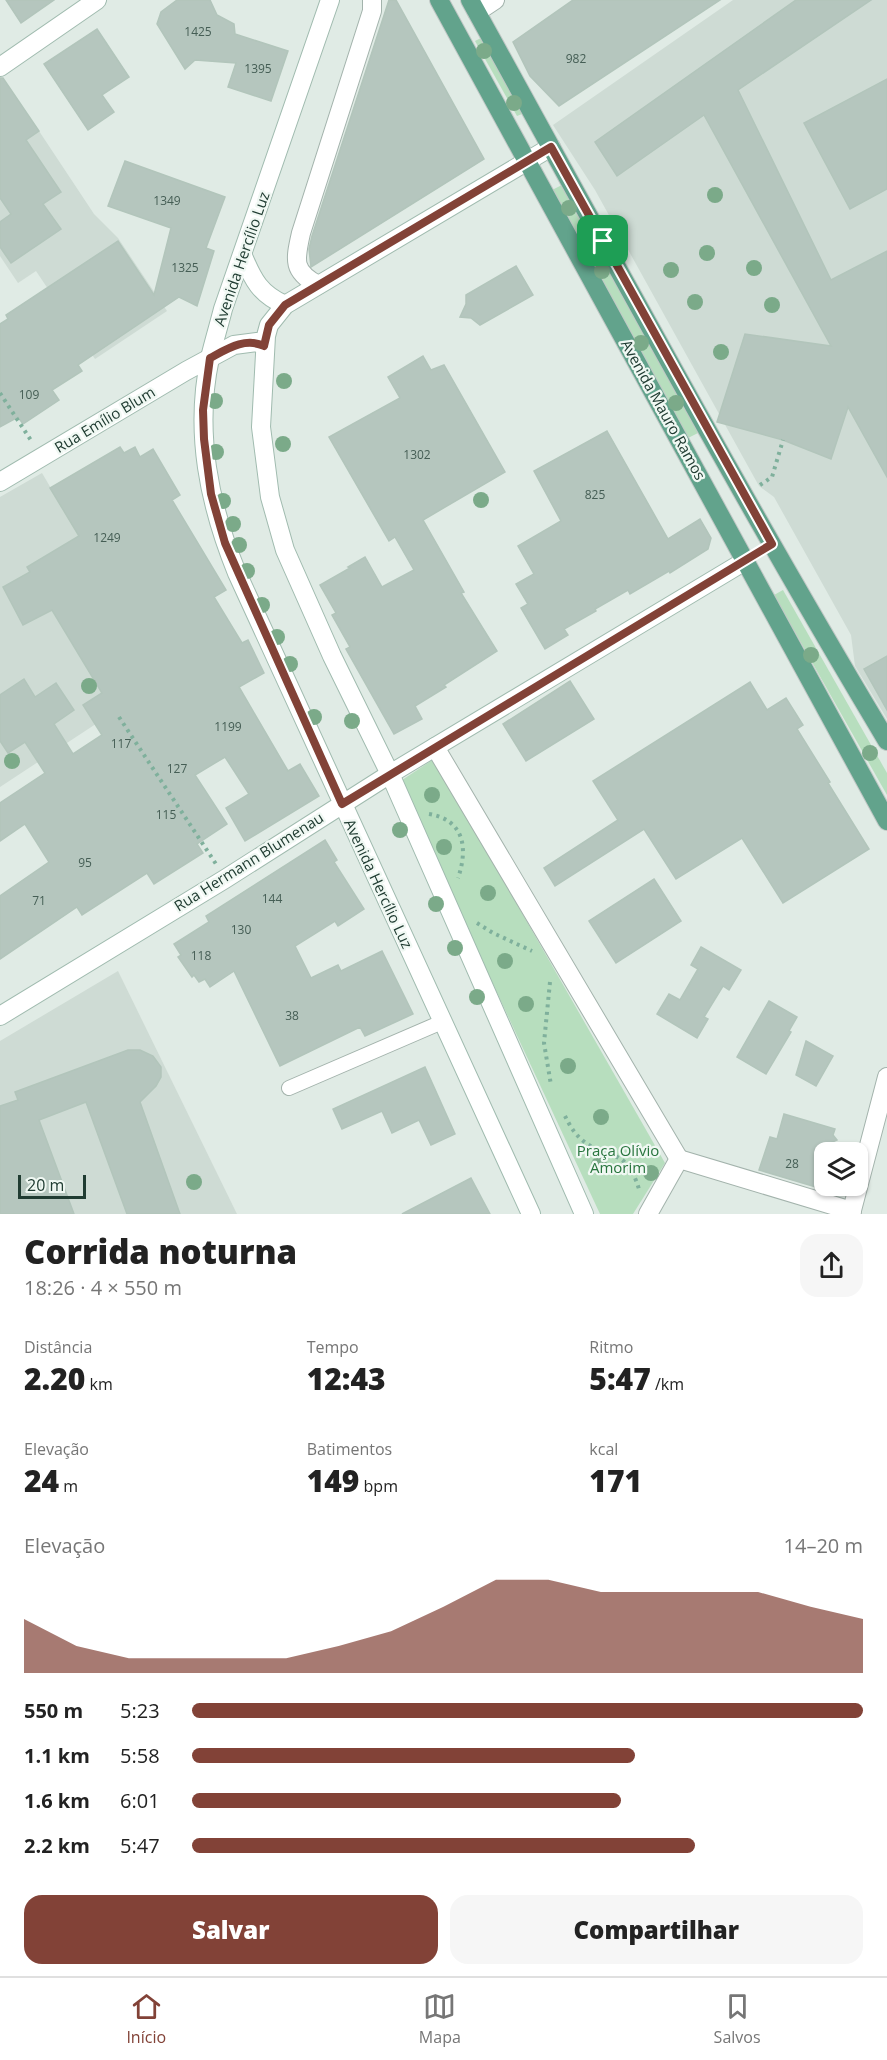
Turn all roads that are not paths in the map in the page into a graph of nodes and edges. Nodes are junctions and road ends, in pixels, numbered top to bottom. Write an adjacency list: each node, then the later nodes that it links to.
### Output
1 (97, 0): 7 (main road)
2 (330, 0): 10 (main road, Avenida Hercílio Luz)
3 (372, 0): 11 (main road)
4 (439, 0): 9 (main road, Avenida Mauro Ramos)
5 (495, 0): 6 (main road)
6 (474, 6): 8 (main road, Avenida Mauro Ramos)
7 (0, 67)
8 (551, 147): 9 (main road); 16 (main road, Avenida Mauro Ramos)
9 (527, 161): 11 (main road); 17 (main road, Avenida Mauro Ramos)
10 (243, 255): 12 (main road); 14 (main road, Avenida Hercílio Luz)
11 (318, 285): 12 (main road)
12 (285, 305): 13 (main road)
13 (264, 346): 14 (main road, Rua Emílio Blum); 20 (main road)
14 (210, 358): 15 (main road, Rua Emílio Blum); 21 (main road, Avenida Hercílio Luz)
15 (0, 482)
16 (772, 544): 17 (main road); 18 (main road, Avenida Mauro Ramos)
17 (745, 561): 19 (main road, Rua Hermann Blumenau); 22 (main road, Avenida Mauro Ramos)
18 (887, 741)
19 (435, 747): 20 (main road, Rua Hermann Blumenau); 27 (main road)
20 (390, 774): 21 (main road, Rua Hermann Blumenau); 30 (main road)
21 (342, 804): 23 (main road, Rua Hermann Blumenau); 24 (main road, Avenida Hercílio Luz)
22 (887, 820)
23 (0, 1016)
24 (442, 1022): 26 (lane); 29 (main road, Avenida Hercílio Luz)
25 (887, 1077): 28 (main road)
26 (289, 1088)
27 (679, 1159): 28 (main road); 31 (main road)
28 (852, 1212)
29 (531, 1214)
30 (584, 1214)
31 (648, 1214)

